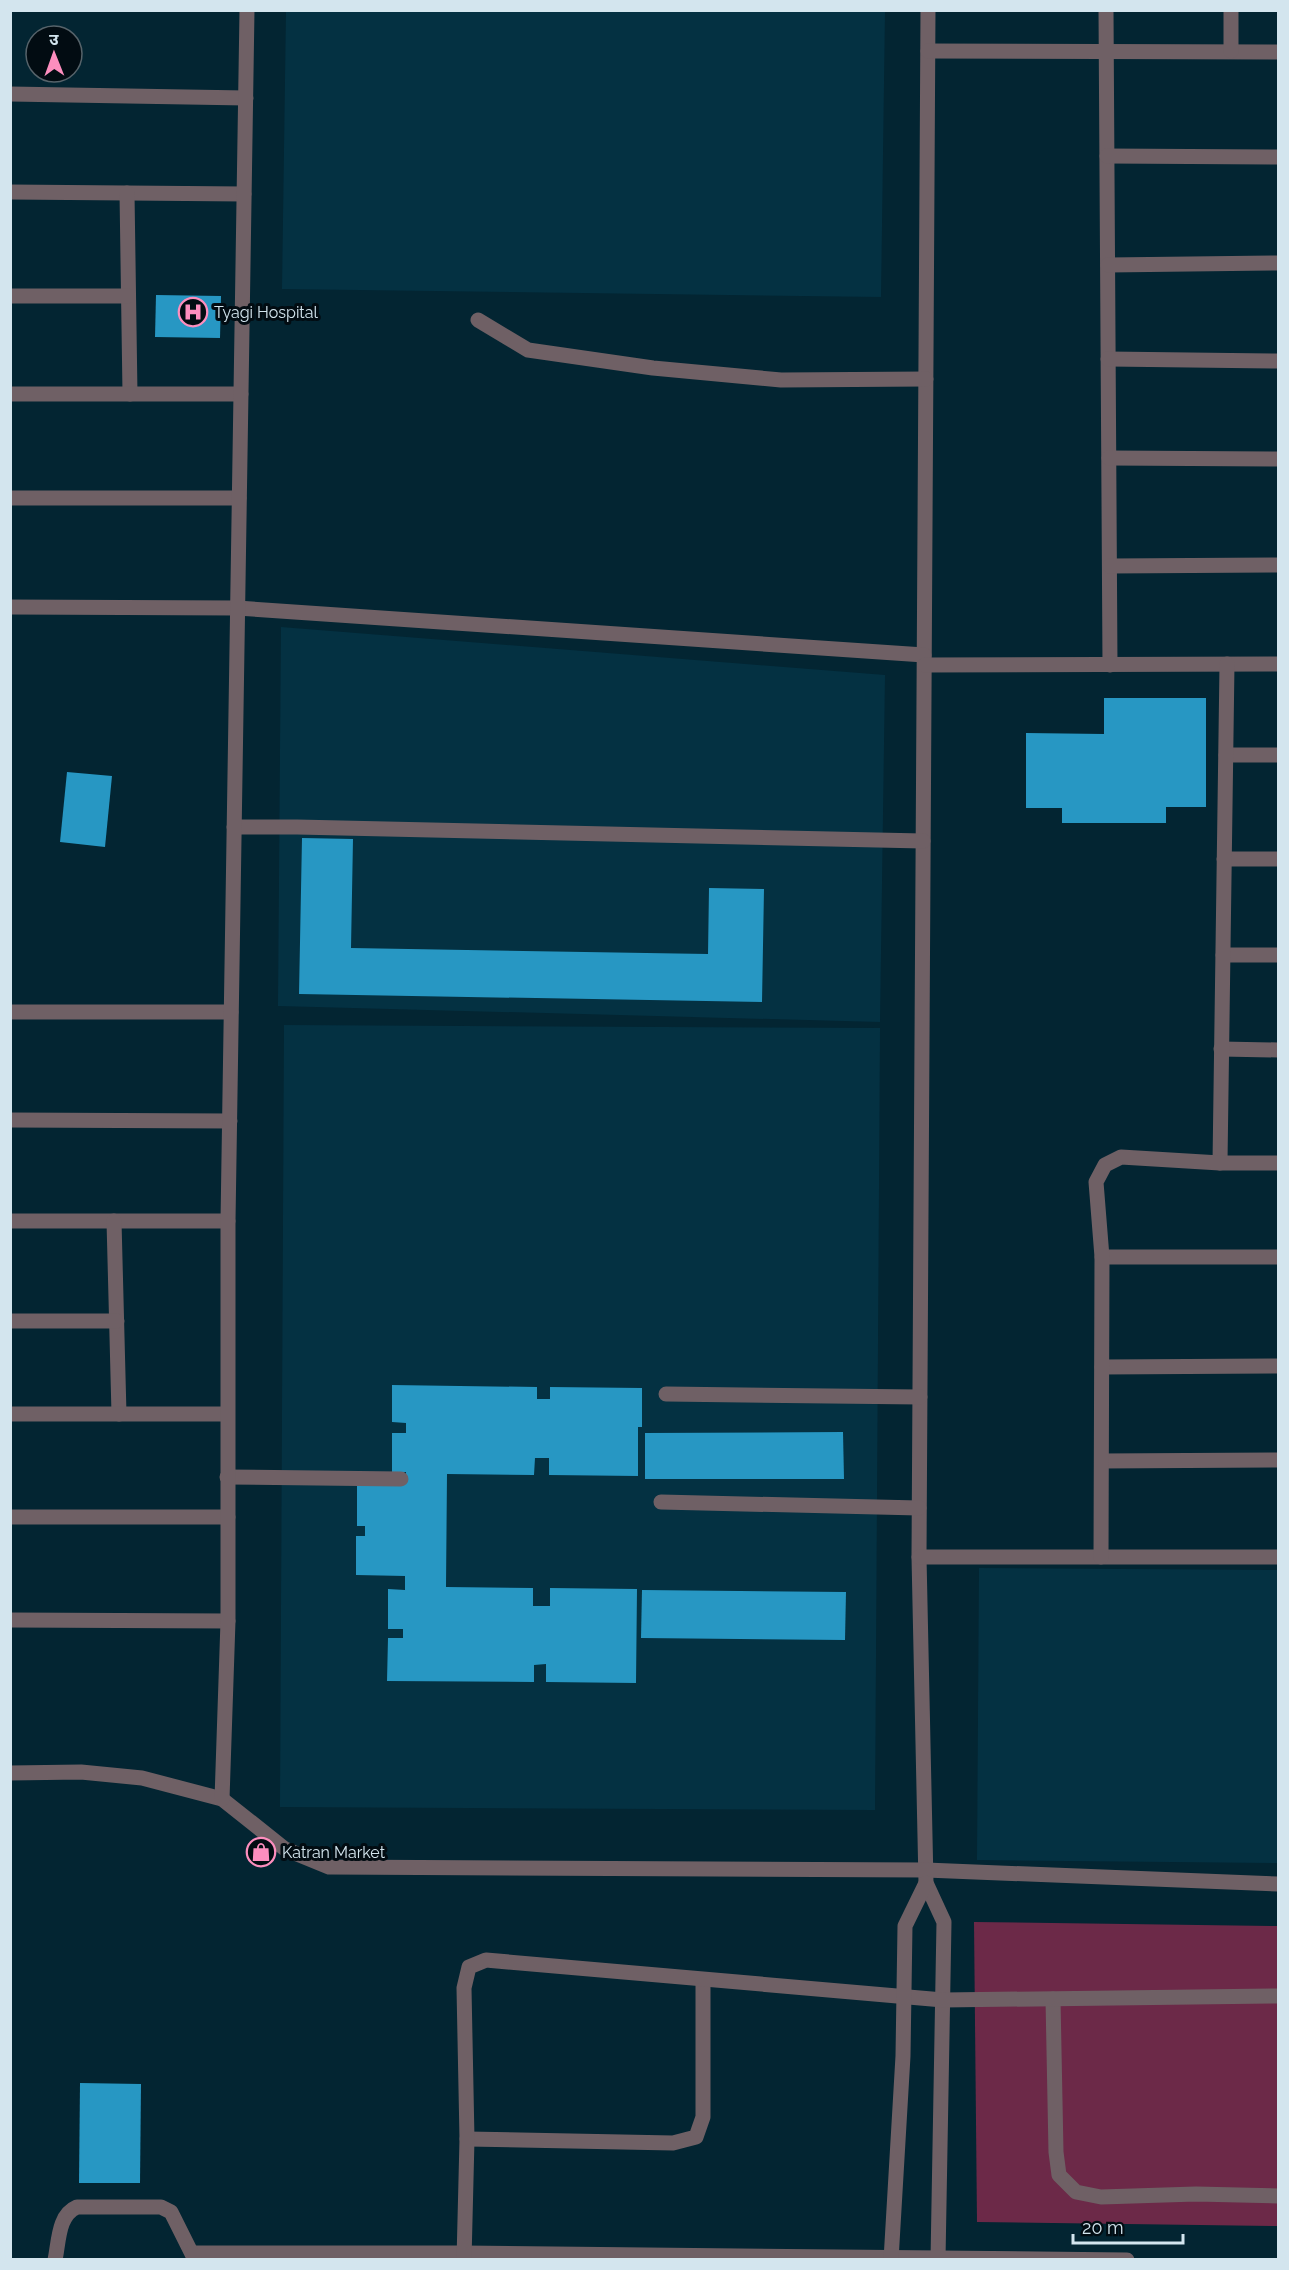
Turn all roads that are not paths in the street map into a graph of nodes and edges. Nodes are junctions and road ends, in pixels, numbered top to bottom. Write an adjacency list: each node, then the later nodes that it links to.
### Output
1 (247, 10): 10 (street)
2 (928, 10): 5 (street)
3 (1106, 10): 6 (street)
4 (1231, 10): 7 (street)
5 (928, 51): 6 (street); 23 (street)
6 (1107, 51): 7 (street); 11 (street)
7 (1231, 51): 8 (street)
8 (1278, 51)
9 (10, 94): 10 (street)
10 (246, 98): 15 (street)
11 (1107, 156): 12 (street); 17 (street)
12 (1278, 157)
13 (10, 192): 14 (street)
14 (127, 193): 15 (street); 19 (street)
15 (244, 194): 26 (street)
16 (1278, 263): 17 (street)
17 (1108, 265): 21 (street)
18 (10, 296): 19 (street)
19 (128, 296): 25 (street)
20 (478, 320): 23 (street)
21 (1108, 359): 22 (street); 27 (street)
22 (1278, 361)
23 (926, 379): 35 (street)
24 (10, 394): 25 (street)
25 (130, 394): 26 (street)
26 (241, 394): 30 (street)
27 (1109, 458): 28 (street); 32 (street)
28 (1278, 459)
29 (10, 498): 30 (street)
30 (239, 498): 34 (street)
31 (1278, 565): 32 (street)
32 (1110, 566): 38 (street)
33 (10, 607): 34 (street)
34 (237, 608): 35 (street); 41 (street)
35 (924, 660): 38 (street); 42 (street)
36 (1227, 664): 37 (street); 38 (street); 39 (street)
37 (1278, 664)
38 (1110, 665)
39 (1226, 755): 40 (street); 43 (street)
40 (1278, 755)
41 (234, 827): 42 (street); 48 (street)
42 (923, 841): 65 (street)
43 (1224, 859): 44 (street); 45 (street)
44 (1278, 859)
45 (1223, 955): 46 (street); 49 (street)
46 (1278, 955)
47 (10, 1012): 48 (street)
48 (231, 1012): 52 (street)
49 (1221, 1049): 50 (street); 53 (street)
50 (1278, 1050)
51 (10, 1120): 52 (street)
52 (230, 1121): 57 (street)
53 (1220, 1162): 54 (street); 58 (street)
54 (1278, 1163)
55 (10, 1221): 56 (street)
56 (114, 1221): 57 (street); 61 (street)
57 (228, 1221): 68 (street)
58 (1102, 1257): 59 (street); 63 (street)
59 (1278, 1257)
60 (10, 1321): 61 (street)
61 (117, 1321): 67 (street)
62 (1278, 1366): 63 (street)
63 (1102, 1367): 70 (street)
64 (666, 1394): 65 (street)
65 (920, 1397): 74 (street)
66 (10, 1414): 67 (street)
67 (119, 1414): 68 (street)
68 (227, 1414): 71 (street)
69 (1278, 1460): 70 (street)
70 (1102, 1461): 78 (street)
71 (227, 1477): 72 (street); 76 (street)
72 (401, 1479)
73 (661, 1502): 74 (street)
74 (919, 1508): 77 (street)
75 (10, 1517): 76 (street)
76 (228, 1517): 81 (street)
77 (919, 1557): 78 (street); 84 (street)
78 (1101, 1557): 79 (street)
79 (1278, 1557)
80 (10, 1620): 81 (street)
81 (228, 1621): 83 (street)
82 (10, 1773): 83 (street)
83 (222, 1799): 84 (street)
84 (926, 1876): 85 (street); 88 (street); 90 (street)
85 (1278, 1884)
86 (703, 1981): 88 (street); 91 (street); 91 (street)
87 (1278, 1996): 89 (street)
88 (904, 1998): 90 (street); 97 (street)
89 (1053, 1999): 90 (street); 92 (street)
90 (943, 2000): 95 (street)
91 (467, 2139): 94 (street)
92 (1278, 2196)
93 (194, 2256): 94 (street); 96 (street)
94 (464, 2256): 97 (street)
95 (938, 2258): 97 (street); 98 (street)
96 (55, 2259)
97 (891, 2259)
98 (1127, 2259)

